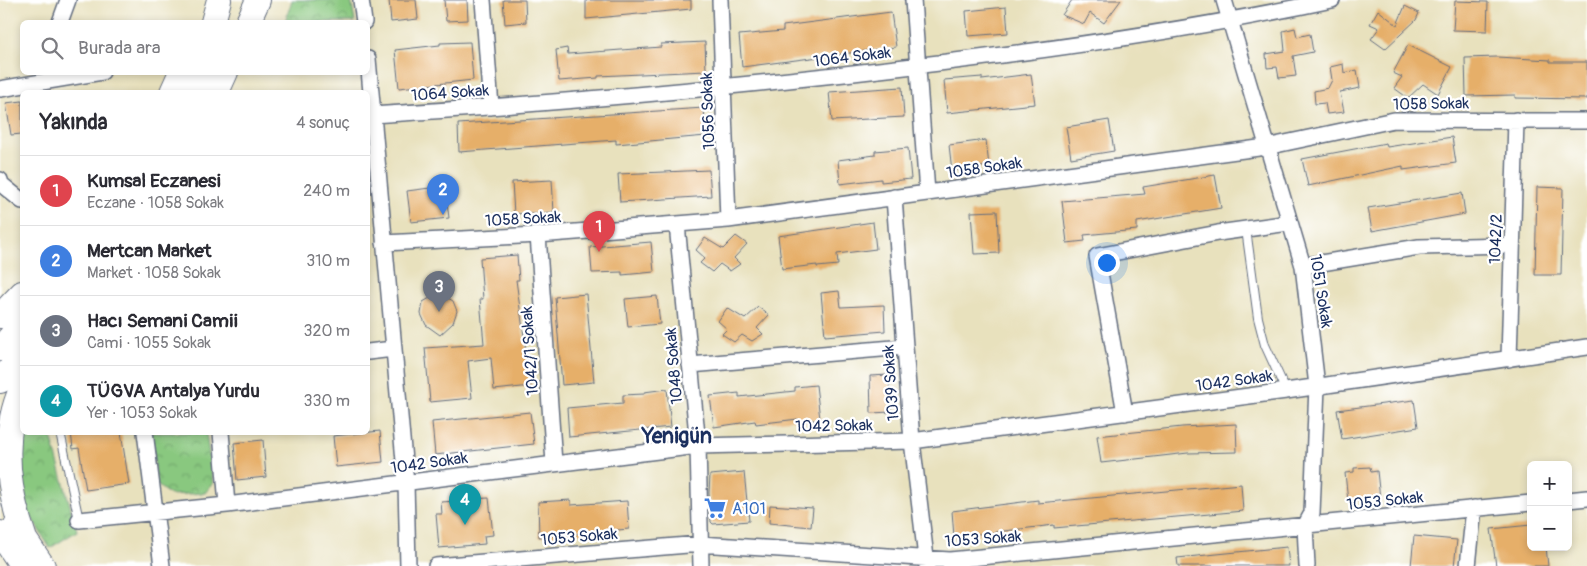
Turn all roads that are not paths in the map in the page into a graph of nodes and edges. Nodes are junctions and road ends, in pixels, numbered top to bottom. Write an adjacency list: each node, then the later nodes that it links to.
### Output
1 (68, 0): 8 (street)
2 (361, 0): 9 (street)
3 (483, 0): 25 (street)
4 (720, 0): 19 (street, 1056 Sokak)
5 (913, 0): 11 (street)
6 (1224, 0): 10 (street, 1051 Sokak)
7 (1332, 0): 10 (street, 1064 Sokak)
8 (61, 20)
9 (364, 20)
10 (1230, 22): 11 (street, 1064 Sokak); 29 (street, 1051 Sokak)
11 (920, 65): 19 (street, 1064 Sokak); 31 (street)
12 (65, 75): 18 (street)
13 (180, 75): 21 (main road)
14 (199, 75): 22 (main road)
15 (225, 75): 23 (main road)
16 (241, 75): 24 (main road)
17 (369, 75): 26 (street)
18 (41, 77): 20 (street)
19 (724, 88): 25 (street, 1064 Sokak); 35 (street, 1056 Sokak)
20 (0, 89)
21 (173, 90)
22 (193, 90)
23 (218, 90)
24 (237, 90)
25 (491, 107): 26 (street, 1064 Sokak)
26 (372, 115): 34 (street)
27 (1516, 120): 28 (street, 1058 Sokak); 29 (street, 1058 Sokak); 41 (street, 1042/2)
28 (1587, 121)
29 (1266, 147): 31 (street, 1058 Sokak); 36 (street, 1051 Sokak)
30 (0, 183): 33 (street)
31 (927, 193): 32 (street, 1058 Sokak)
32 (894, 197): 35 (street, 1058 Sokak); 46 (street, 1039 Sokak)
33 (20, 199)
34 (374, 211): 40 (street)
35 (728, 220): 37 (street, 1058 Sokak)
36 (1289, 223): 38 (street); 42 (street, 1051 Sokak)
37 (677, 224): 39 (street, 1058 Sokak); 53 (street, 1048 Sokak)
38 (1246, 229): 57 (lane); 60 (street)
39 (538, 235): 40 (street, 1058 Sokak); 66 (street, 1042/1 Sokak)
40 (384, 243): 49 (street)
41 (1512, 245): 42 (street); 52 (street, 1042/2)
42 (1303, 266): 56 (street, 1051 Sokak)
43 (20, 295): 44 (main road)
44 (0, 316)
45 (20, 325): 48 (main road)
46 (905, 347): 53 (street); 64 (street, 1039 Sokak)
47 (1587, 347): 52 (street, 1042 Sokak)
48 (0, 349)
49 (393, 349): 50 (street); 67 (street)
50 (370, 352)
51 (20, 357): 54 (main road)
52 (1509, 359): 56 (street, 1042 Sokak)
53 (690, 365): 65 (street, 1048 Sokak)
54 (0, 381)
55 (20, 382): 59 (main road)
56 (1317, 386): 57 (street, 1042 Sokak); 76 (street, 1051 Sokak)
57 (1286, 391): 60 (street, 1042 Sokak)
58 (20, 392): 78 (main road)
59 (0, 401)
60 (1125, 413): 64 (street, 1042 Sokak)
61 (61, 435): 75 (lane)
62 (145, 435): 74 (street)
63 (221, 435): 72 (street)
64 (912, 441): 65 (street, 1042 Sokak); 82 (street, 1039 Sokak)
65 (698, 446): 66 (street, 1042 Sokak); 79 (street, 1048 Sokak)
66 (554, 463): 67 (street, 1042 Sokak)
67 (406, 483): 72 (street, 1042 Sokak); 86 (street)
68 (1587, 498): 69 (street)
69 (1572, 500)
70 (1527, 503): 73 (street, 1053 Sokak)
71 (0, 505): 78 (main road)
72 (227, 506): 74 (street, 1042 Sokak)
73 (1474, 508): 76 (street, 1053 Sokak); 90 (street)
74 (154, 512): 75 (street, 1042 Sokak); 85 (street)
75 (79, 520)
76 (1305, 526): 82 (street, 1053 Sokak); 89 (street, 1051 Sokak)
77 (0, 533): 83 (main road)
78 (25, 539): 84 (main road)
79 (700, 544): 80 (street, 1053 Sokak); 81 (street, 1053 Sokak); 88 (street, 1048 Sokak)
80 (835, 559): 82 (street, 1053 Sokak)
81 (560, 561): 87 (street, 1053 Sokak)
82 (926, 562)
83 (22, 566)
84 (43, 566)
85 (162, 566)
86 (408, 566)
87 (436, 566)
88 (702, 566)
89 (1307, 566)
90 (1468, 566)

